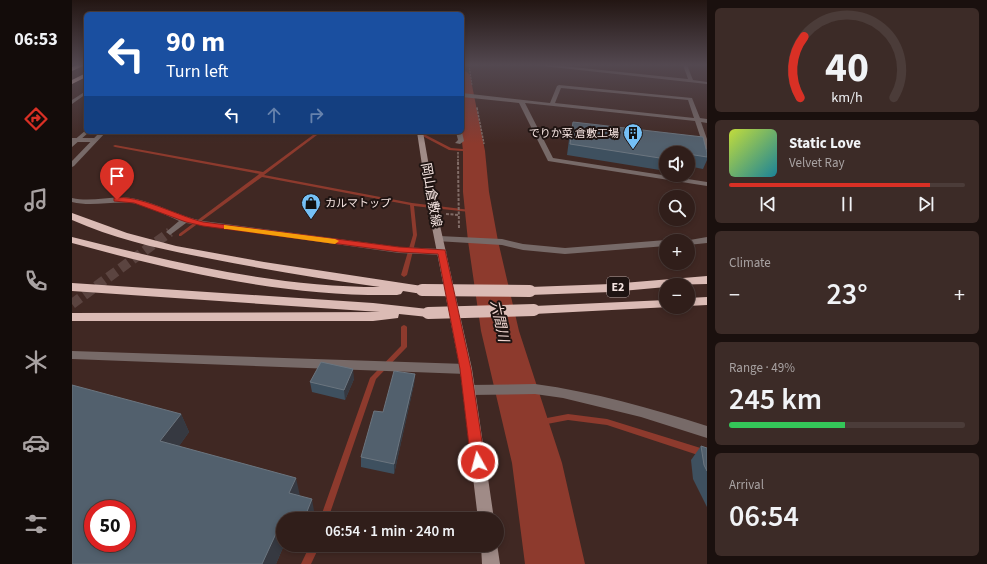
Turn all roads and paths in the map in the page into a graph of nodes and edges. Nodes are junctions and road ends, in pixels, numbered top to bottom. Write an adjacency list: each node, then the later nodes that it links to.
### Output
1 (557, 91): 7 (street)
2 (609, 91): 8 (street)
3 (84, 93): 6 (street)
4 (464, 95): 5 (street)
5 (521, 101): 7 (street); 21 (street)
6 (72, 102)
7 (552, 105): 8 (street)
8 (697, 120): 9 (street); 18 (street)
9 (707, 121)
10 (84, 133): 14 (street)
11 (100, 134): 15 (street)
12 (459, 134): 16 (street)
13 (420, 135): 27 (main road, 岡山倉敷線)
14 (75, 140): 15 (street); 17 (street)
15 (95, 140): 20 (street)
16 (458, 143)
17 (72, 145)
18 (707, 148)
19 (458, 152): 23 (path)
20 (72, 165)
21 (707, 184)
22 (72, 200): 25 (street)
23 (459, 213)
24 (72, 216): 35 (highway)
25 (187, 220): 26 (street); 32 (street)
26 (170, 232)
27 (439, 239): 31 (street); 32 (main road, 岡山倉敷線)
28 (72, 240): 35 (highway)
29 (707, 240): 30 (street)
30 (695, 241)
31 (659, 244)
32 (442, 252): 42 (main road, 岡山倉敷線)
33 (707, 280): 35 (highway, E2, bridge)
34 (72, 287): 39 (highway)
35 (422, 290)
36 (707, 301): 37 (highway)
37 (695, 302)
38 (659, 304): 39 (highway, E2, bridge)
39 (428, 313): 40 (highway)
40 (72, 317)
41 (72, 355): 42 (street)
42 (466, 369): 43 (main road, 岡山倉敷線)
43 (469, 390): 44 (street); 45 (main road, 岡山倉敷線)
44 (707, 432)
45 (485, 512)
46 (490, 552): 47 (main road)
47 (491, 564)

